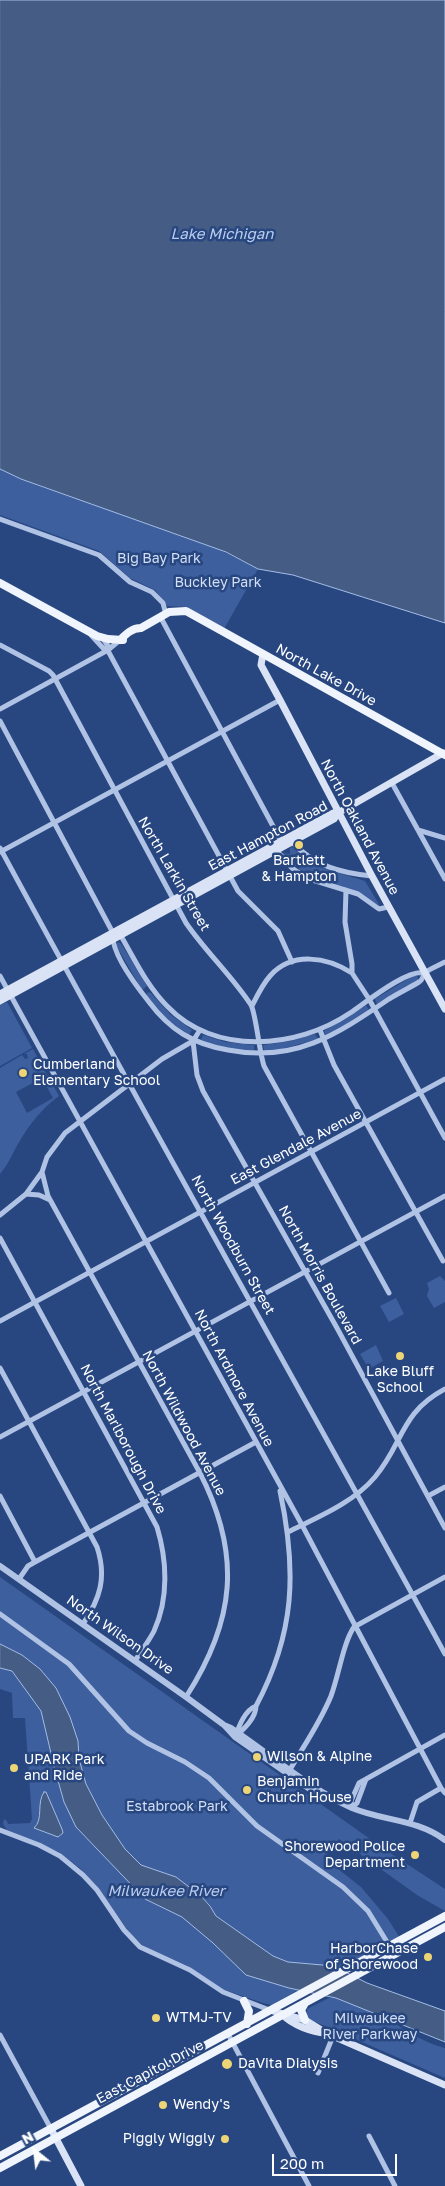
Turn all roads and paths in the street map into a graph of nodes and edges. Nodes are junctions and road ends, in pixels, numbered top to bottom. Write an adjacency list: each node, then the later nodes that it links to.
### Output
1 (0, 519): 3 (street)
2 (0, 583): 4 (main road)
3 (164, 616): 5 (main road); 8 (main road, North Lake Drive); 13 (street)
4 (96, 634): 5 (main road); 7 (street); 7 (street)
5 (125, 637): 7 (street)
6 (0, 645): 9 (street, North Larkin Street)
7 (107, 649): 9 (street); 15 (street)
8 (263, 654): 10 (main road, North Oakland Avenue); 14 (main road, North Lake Drive)
9 (55, 679): 11 (street); 17 (street, North Larkin Street)
10 (280, 700): 13 (street); 18 (main road, North Oakland Avenue)
11 (0, 709)
12 (0, 721): 19 (street)
13 (222, 731): 15 (street); 22 (street)
14 (444, 754): 16 (main road)
15 (167, 761): 17 (street); 26 (street)
16 (392, 783): 18 (main road); 20 (street)
17 (114, 790): 19 (street); 30 (street, North Larkin Street)
18 (338, 812): 22 (main road, East Hampton Road); 23 (main road, East Hampton Road); 27 (main road, North Oakland Avenue)
19 (54, 823): 24 (street); 33 (street)
20 (418, 830): 21 (street); 28 (street)
21 (445, 838)
22 (281, 841): 23 (street); 25 (street); 26 (main road, East Hampton Road)
23 (292, 842): 25 (main road, East Hampton Road); 27 (street)
24 (1, 850): 36 (street, North Woodburn Street)
25 (277, 851): 26 (main road, East Hampton Road); 29 (street)
26 (228, 874): 30 (main road, East Hampton Road); 34 (street)
27 (372, 876): 31 (main road, North Oakland Avenue)
28 (445, 879)
29 (346, 890): 31 (street); 37 (street)
30 (174, 903): 32 (main road, East Hampton Road); 33 (main road, East Hampton Road); 44 (street, North Larkin Street)
31 (388, 907): 38 (main road, North Oakland Avenue)
32 (121, 936): 33 (main road, East Hampton Road); 47 (street)
33 (112, 937): 36 (main road, East Hampton Road); 50 (street)
34 (292, 962): 37 (street); 44 (street)
35 (445, 962): 38 (street)
36 (62, 964): 40 (main road, East Hampton Road); 54 (street, North Woodburn Street)
37 (352, 973): 42 (street)
38 (425, 973): 42 (street); 45 (main road, North Oakland Avenue); 46 (street)
39 (0, 976): 40 (street, North Ardmore Avenue)
40 (9, 992): 41 (main road, East Hampton Road); 43 (main road, East Hampton Road); 56 (street, North Ardmore Avenue)
41 (0, 994)
42 (369, 999): 46 (street); 48 (street)
43 (0, 1001)
44 (252, 1006): 51 (street, North Larkin Street)
45 (445, 1009)
46 (375, 1010): 49 (street); 55 (street)
47 (200, 1030): 50 (street); 51 (street)
48 (320, 1030): 49 (street); 51 (street)
49 (323, 1040): 52 (street); 57 (street)
50 (193, 1041): 52 (street); 54 (street); 61 (street, North Morris Boulevard)
51 (258, 1041): 52 (street, North Larkin Street)
52 (260, 1053): 59 (street, North Larkin Street)
53 (445, 1079): 55 (street, East Glendale Avenue)
54 (130, 1084): 56 (street); 65 (street, North Woodburn Street)
55 (420, 1093): 57 (street, East Glendale Avenue); 58 (street)
56 (80, 1121): 60 (street); 70 (street, North Ardmore Avenue)
57 (366, 1122): 59 (street, East Glendale Avenue); 66 (street)
58 (445, 1138)
59 (311, 1152): 61 (street, East Glendale Avenue); 69 (street, North Larkin Street)
60 (42, 1172): 62 (street); 64 (street, North Wildwood Avenue)
61 (255, 1182): 65 (street, East Glendale Avenue); 73 (street, North Morris Boulevard)
62 (26, 1194): 64 (street); 67 (street)
63 (445, 1196): 66 (street)
64 (51, 1201): 72 (street, North Wildwood Avenue)
65 (202, 1212): 70 (street, East Glendale Avenue); 75 (street, North Woodburn Street)
66 (415, 1212): 69 (street); 71 (street)
67 (0, 1215)
68 (0, 1238): 76 (street, North Marlborough Drive)
69 (361, 1241): 73 (street); 74 (street, North Larkin Street)
70 (146, 1242): 72 (street, East Glendale Avenue); 78 (street, North Ardmore Avenue)
71 (443, 1261)
72 (90, 1272): 76 (street, East Glendale Avenue); 79 (street, North Wildwood Avenue)
73 (305, 1272): 75 (street); 85 (street, North Morris Boulevard)
74 (389, 1293)
75 (251, 1301): 78 (street); 90 (street, North Woodburn Street)
76 (35, 1302): 77 (street, East Glendale Avenue); 82 (street, North Marlborough Drive)
77 (0, 1321)
78 (196, 1331): 79 (street); 86 (street, North Ardmore Avenue)
79 (139, 1362): 82 (street); 87 (street, North Wildwood Avenue)
80 (0, 1368): 83 (street)
81 (445, 1389): 85 (street)
82 (84, 1392): 83 (street); 93 (street, North Marlborough Drive)
83 (30, 1421): 84 (street); 96 (street)
84 (0, 1437)
85 (398, 1440): 90 (street); 92 (street, North Morris Boulevard)
86 (256, 1442): 87 (street); 88 (street, North Ardmore Avenue)
87 (200, 1473): 93 (street); 108 (street, North Wildwood Avenue)
88 (279, 1486): 94 (street, North Ardmore Avenue); 97 (street)
89 (445, 1486): 92 (street)
90 (358, 1493): 94 (street); 102 (street, North Woodburn Street)
91 (0, 1496): 98 (street)
92 (428, 1496): 95 (street, North Morris Boulevard)
93 (146, 1503): 96 (street); 107 (street, North Marlborough Drive)
94 (302, 1526): 97 (street); 105 (street, North Ardmore Avenue)
95 (445, 1528)
96 (90, 1532): 98 (street); 104 (street)
97 (288, 1532): 109 (street)
98 (35, 1562): 101 (street)
99 (0, 1566): 101 (street, North Wilson Drive)
100 (445, 1577): 102 (street)
101 (19, 1579): 104 (street, North Wilson Drive)
102 (412, 1594): 105 (street); 106 (street, North Woodburn Street)
103 (0, 1614): 121 (street)
104 (83, 1624): 107 (street, North Wilson Drive)
105 (354, 1627): 111 (street, North Ardmore Avenue); 112 (street)
106 (445, 1654)
107 (135, 1661): 108 (street, North Wilson Drive)
108 (186, 1697): 109 (street, North Wilson Drive)
109 (237, 1734): 112 (street, North Wilson Drive)
110 (445, 1736): 111 (street)
111 (420, 1750): 113 (street, North Ardmore Avenue); 114 (street)
112 (289, 1771): 114 (street, North Wilson Drive)
113 (443, 1790): 115 (street)
114 (352, 1808): 115 (street, North Wilson Drive)
115 (410, 1823): 117 (street, North Wilson Drive)
116 (0, 1830): 123 (street)
117 (445, 1840)
118 (445, 1918): 120 (main road); 121 (main road, East Capitol Drive)
119 (445, 1926): 120 (main road, East Capitol Drive)
120 (435, 1933): 122 (main road, East Capitol Drive)
121 (390, 1946): 122 (street); 125 (main road, East Capitol Drive)
122 (395, 1954): 124 (main road, East Capitol Drive)
123 (244, 2002): 125 (street); 128 (main road)
124 (305, 2003): 126 (main road, East Capitol Drive); 127 (main road)
125 (273, 2011): 126 (main road); 128 (main road, East Capitol Drive)
126 (283, 2014): 127 (main road); 131 (main road); 132 (main road, East Capitol Drive)
127 (305, 2020): 131 (main road)
128 (247, 2024): 129 (main road, East Capitol Drive)
129 (228, 2034): 132 (street); 135 (main road, East Capitol Drive)
130 (0, 2035): 135 (street)
131 (330, 2035): 133 (street); 134 (main road)
132 (232, 2042): 137 (main road, East Capitol Drive); 141 (street)
133 (318, 2073)
134 (445, 2085)
135 (51, 2129): 137 (main road); 138 (main road, East Capitol Drive)
136 (369, 2136): 142 (street)
137 (55, 2138): 139 (main road, East Capitol Drive); 140 (main road)
138 (0, 2156)
139 (0, 2168)
140 (81, 2186)
141 (309, 2186)
142 (395, 2186)

